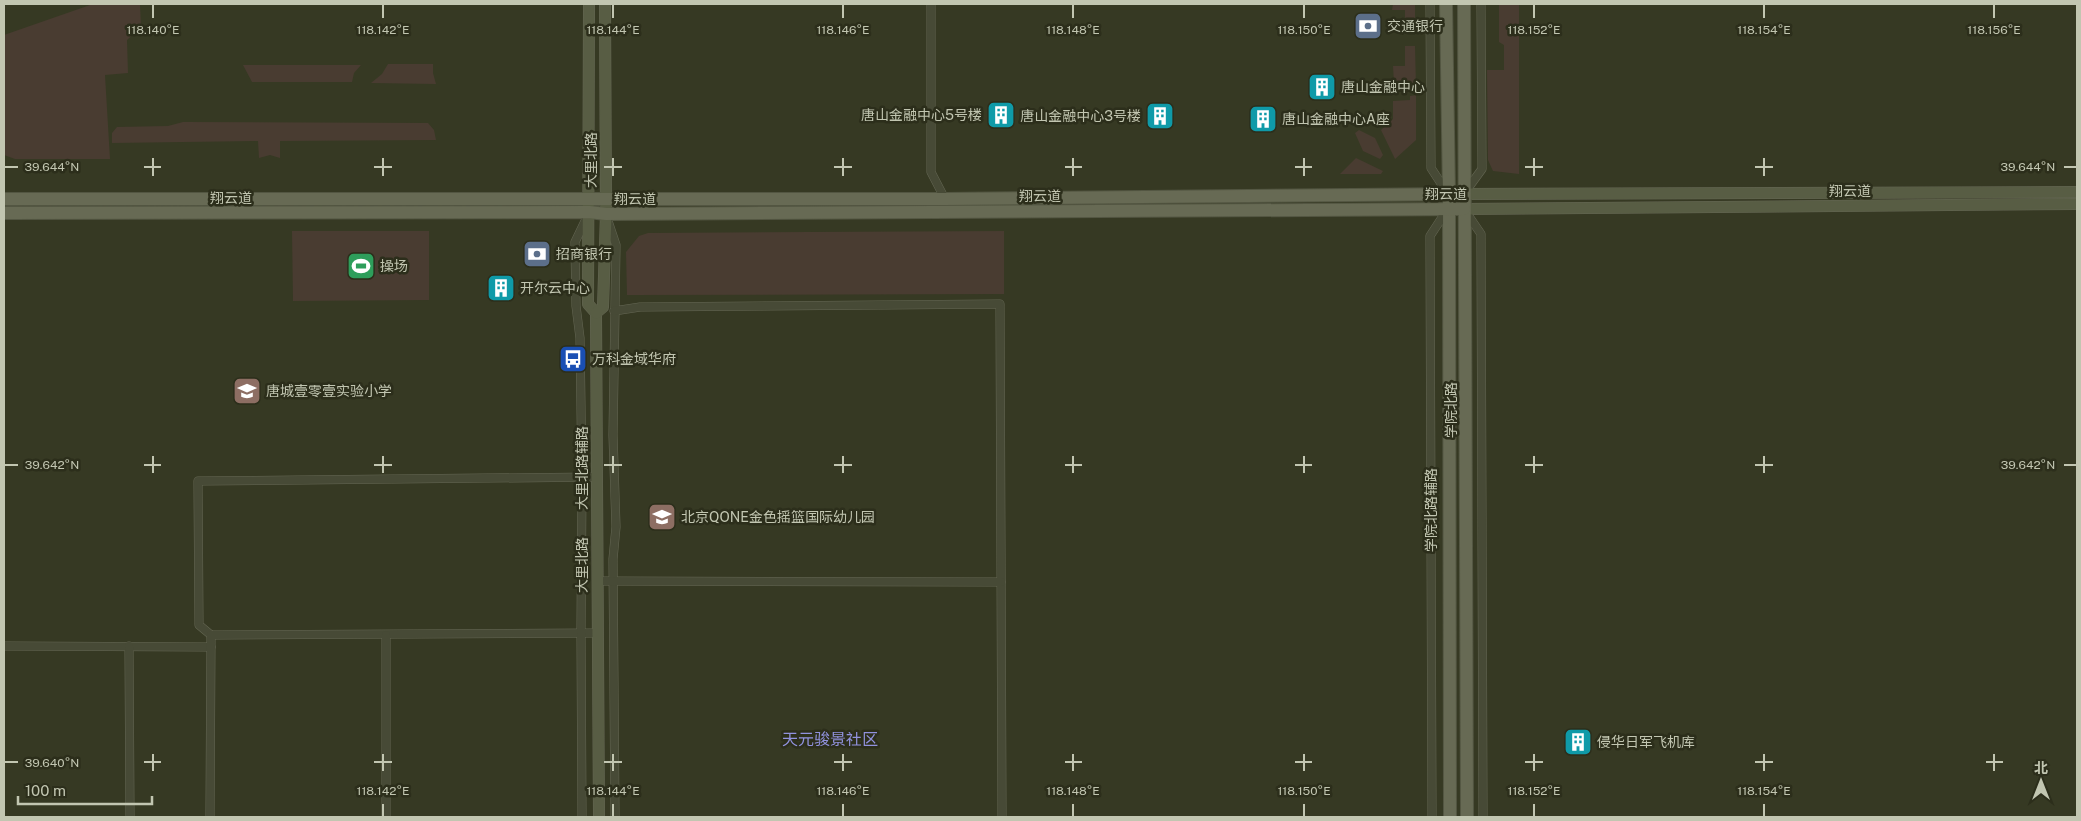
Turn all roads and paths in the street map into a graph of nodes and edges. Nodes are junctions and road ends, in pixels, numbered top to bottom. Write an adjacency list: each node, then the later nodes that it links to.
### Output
1 (589, 4): 11 (main road, 大里北路)
2 (605, 4): 12 (main road, 大里北路)
3 (931, 4): 14 (street)
4 (1430, 4): 10 (street)
5 (1446, 4): 10 (main road, 学院北路)
6 (1464, 4): 9 (main road, 学院北路)
7 (1481, 4): 9 (street)
8 (2077, 192): 9 (main road, 翔云道)
9 (1463, 194): 10 (main road, 翔云道); 17 (main road, 学院北路)
10 (1449, 195): 14 (main road, 翔云道); 16 (main road, 学院北路)
11 (589, 198): 12 (main road, 翔云道); 13 (main road, 翔云道); 18 (main road, 大里北路)
12 (606, 198): 14 (main road, 翔云道); 20 (main road, 大里北路)
13 (4, 199)
14 (945, 199)
15 (2077, 204): 17 (main road, 翔云道)
16 (1448, 209): 17 (main road, 翔云道); 20 (main road, 翔云道); 37 (street, 学院北路辅路); 38 (main road, 学院北路)
17 (1464, 209): 23 (main road, 学院北路); 24 (street)
18 (589, 212): 19 (main road, 翔云道); 20 (main road, 翔云道); 22 (main road, 大里北路); 26 (street, 大里北路辅路)
19 (4, 213)
20 (606, 214): 21 (street); 22 (main road, 大里北路)
21 (614, 311): 28 (street); 29 (street)
22 (596, 313): 25 (main road, 大里北路)
23 (1466, 326): 24 (street); 39 (main road, 学院北路)
24 (1482, 326): 40 (street)
25 (597, 477): 26 (street); 27 (main road, 大里北路)
26 (582, 478): 30 (street, 大里北路辅路); 32 (street)
27 (597, 582): 28 (street); 31 (main road, 大里北路)
28 (614, 582): 29 (street); 46 (street)
29 (1001, 582): 47 (street)
30 (581, 632): 31 (street); 33 (street); 44 (street, 大里北路辅路)
31 (598, 633): 45 (main road, 大里北路)
32 (210, 635): 33 (street); 36 (street)
33 (386, 635): 43 (street)
34 (4, 646): 35 (street)
35 (129, 646): 36 (street); 41 (street)
36 (210, 646): 42 (street)
37 (1432, 708): 38 (street); 48 (street, 学院北路辅路)
38 (1450, 708): 39 (main road); 49 (main road, 学院北路)
39 (1467, 709): 40 (street); 50 (main road, 学院北路)
40 (1483, 709): 51 (street)
41 (130, 817)
42 (210, 817)
43 (386, 817)
44 (582, 817)
45 (599, 817)
46 (615, 817)
47 (1002, 817)
48 (1432, 817)
49 (1450, 817)
50 (1467, 817)
51 (1483, 817)

